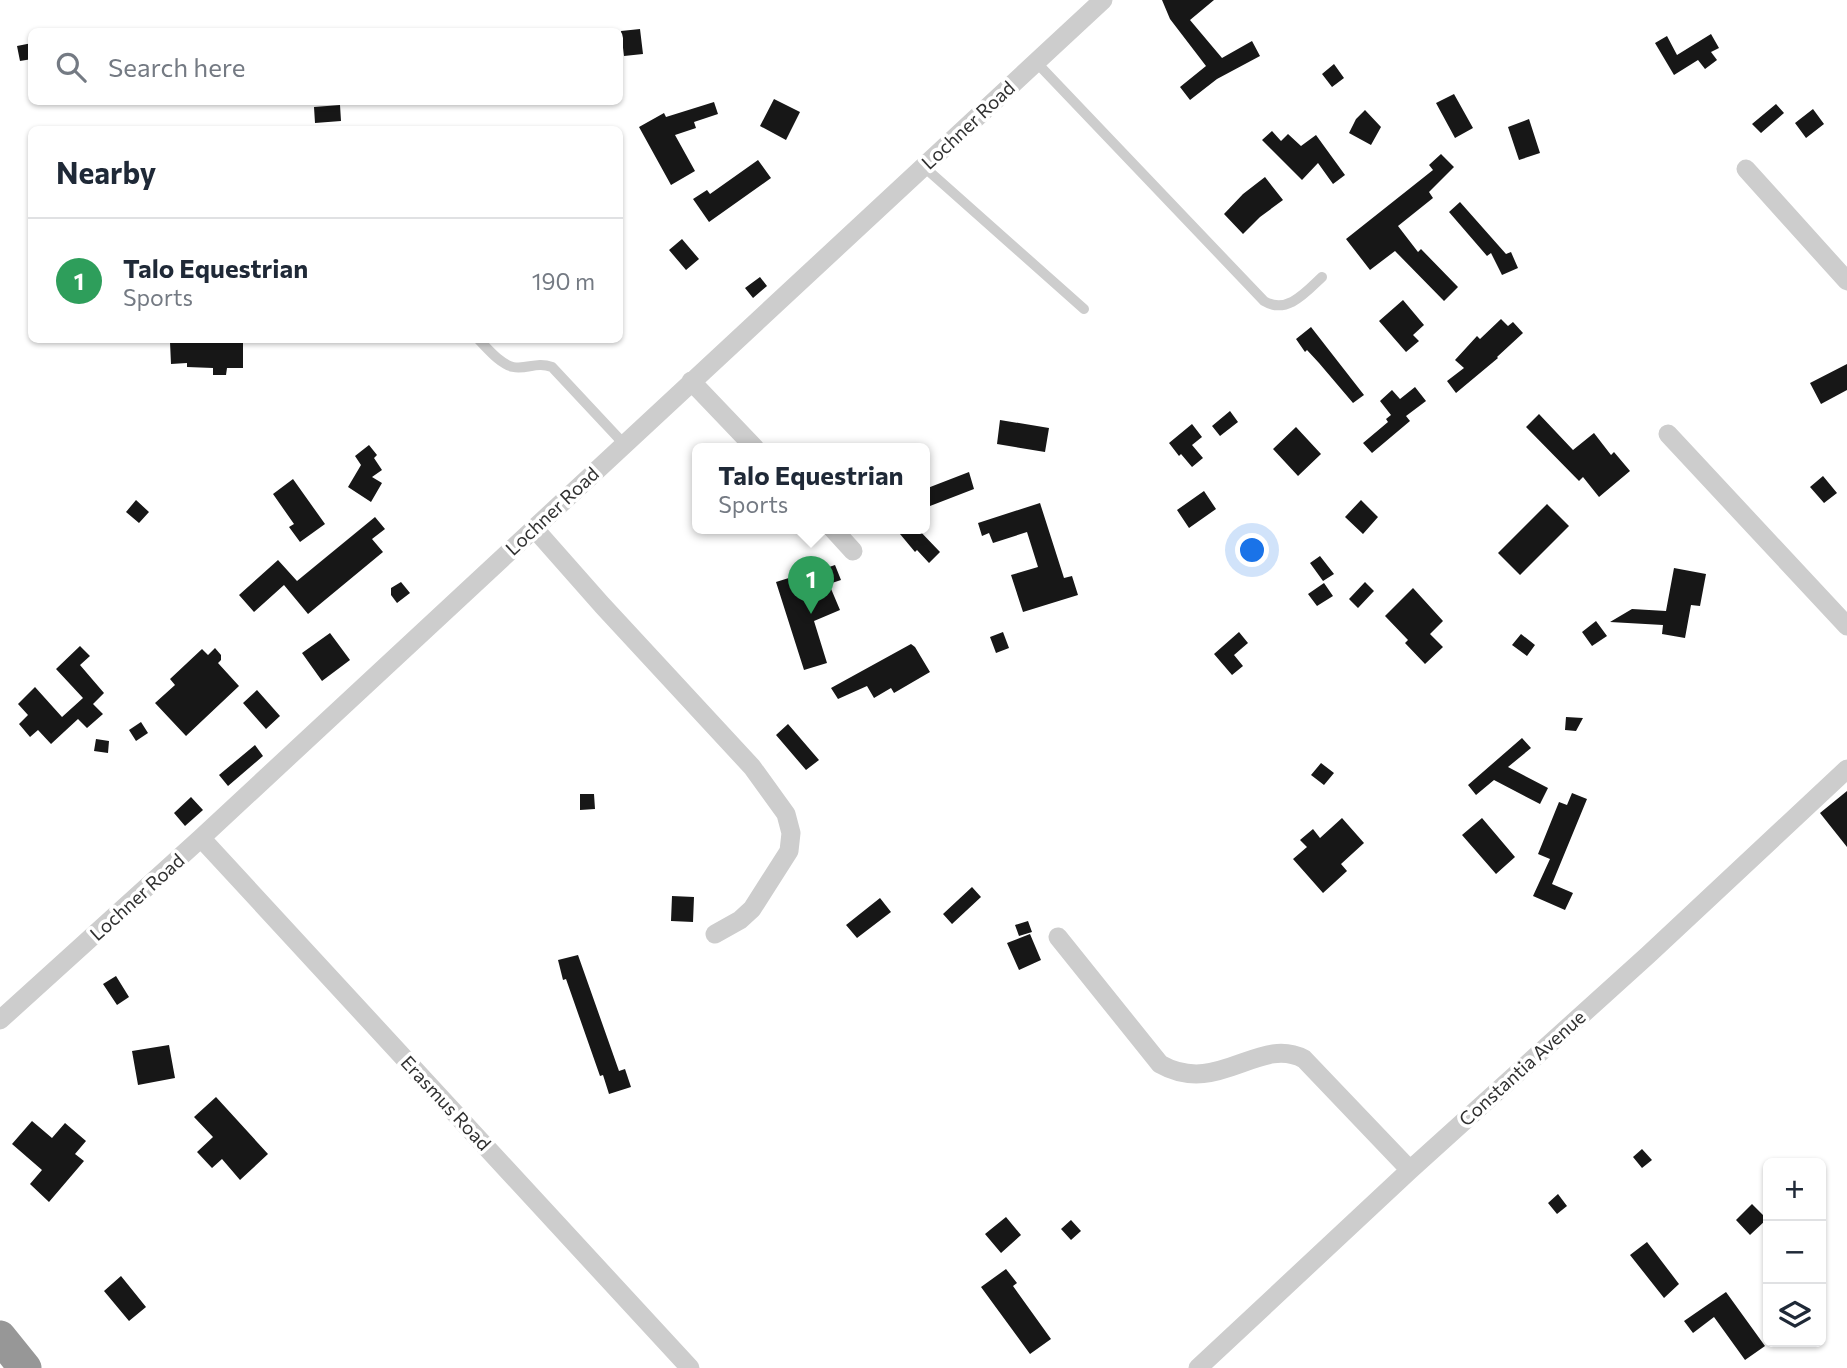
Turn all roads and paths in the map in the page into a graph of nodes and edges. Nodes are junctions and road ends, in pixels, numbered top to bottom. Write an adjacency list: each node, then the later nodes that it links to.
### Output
1 (1103, 0): 2 (street, Lochner Road)
2 (1036, 62): 3 (street, Lochner Road); 5 (lane)
3 (923, 166): 7 (lane); 9 (street, Lochner Road)
4 (1746, 169): 6 (street)
5 (1322, 277)
6 (1847, 281)
7 (1084, 309)
8 (482, 343): 12 (lane)
9 (691, 381): 11 (street); 12 (street, Lochner Road)
10 (1668, 434): 16 (street)
11 (750, 443)
12 (624, 444): 13 (street, Lochner Road)
13 (534, 528): 18 (street, Lochner Road); 19 (street)
14 (837, 534): 15 (street)
15 (853, 551)
16 (1847, 626)
17 (1847, 769): 22 (street, Constantia Avenue)
18 (201, 838): 21 (street, Lochner Road); 25 (street, Erasmus Road)
19 (716, 934)
20 (1058, 937): 22 (street)
21 (0, 1020)
22 (1410, 1170): 26 (street, Constantia Avenue)
23 (0, 1337): 24 (highway)
24 (25, 1368)
25 (690, 1368)
26 (1198, 1368)

